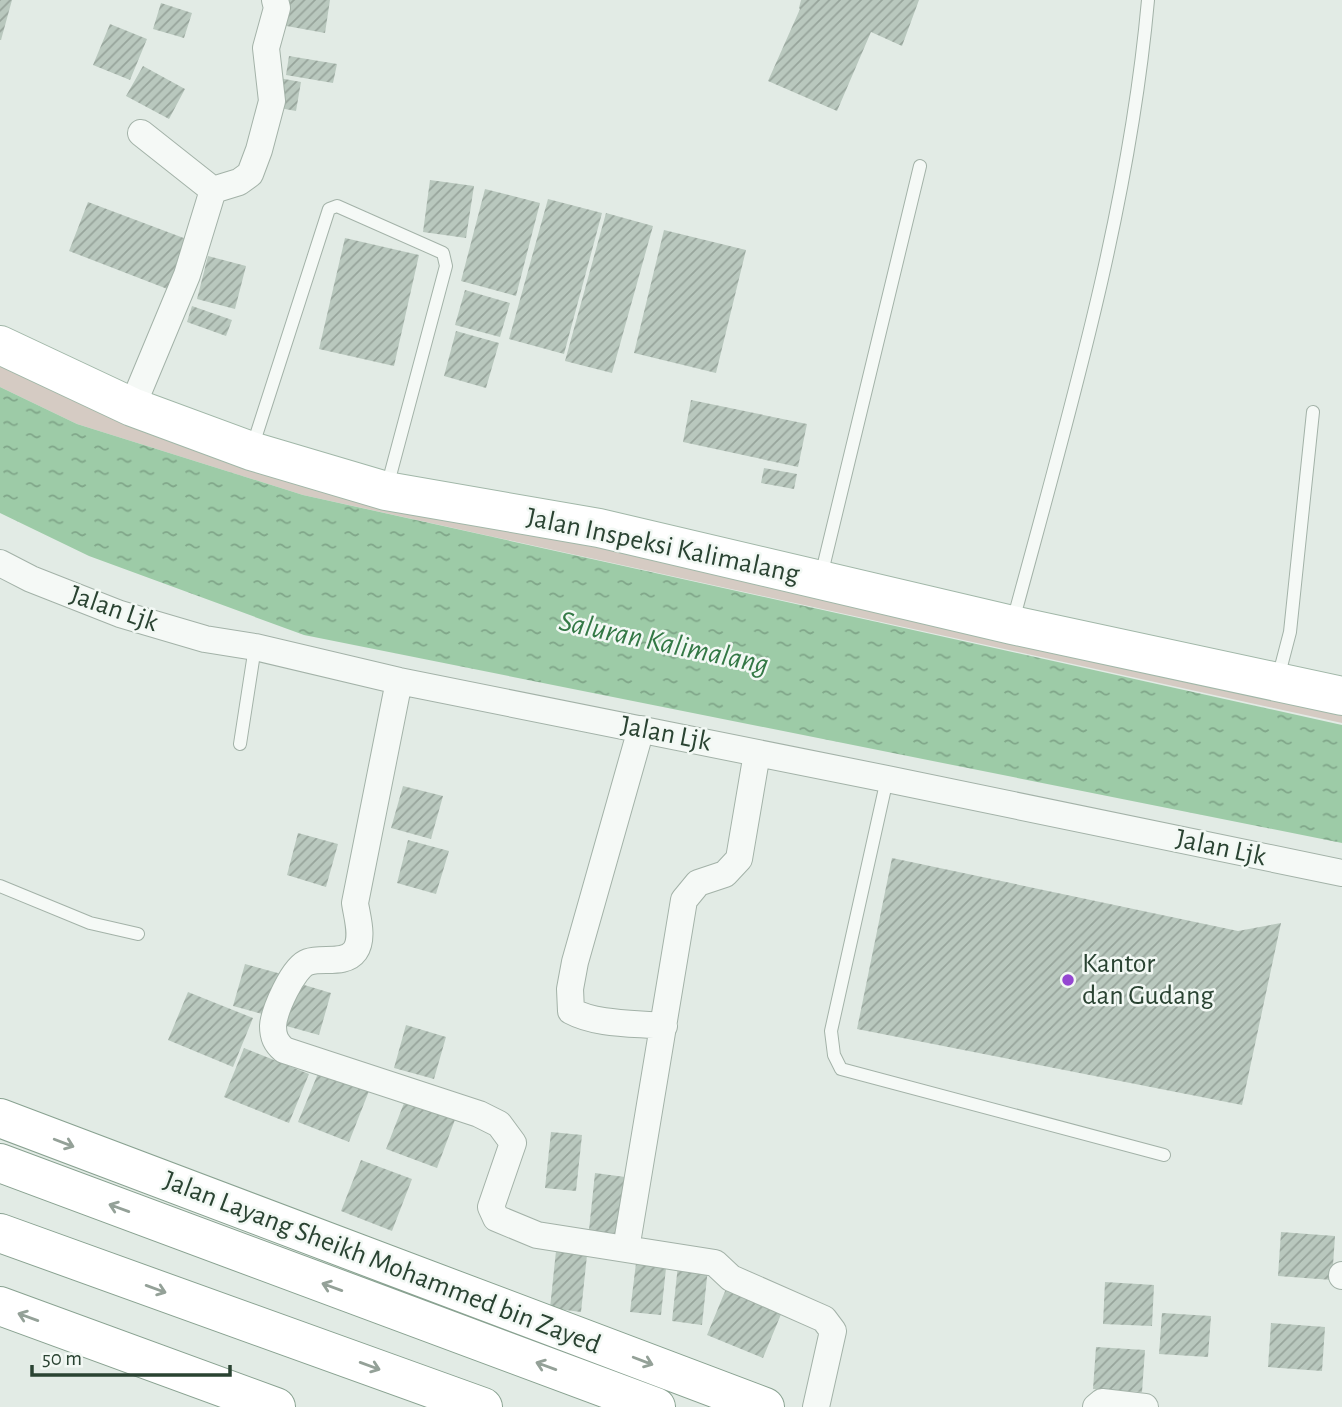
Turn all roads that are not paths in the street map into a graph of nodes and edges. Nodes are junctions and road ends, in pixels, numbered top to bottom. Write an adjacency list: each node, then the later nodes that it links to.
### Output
1 (275, 0): 5 (street)
2 (1148, 0): 13 (lane)
3 (141, 133): 5 (street)
4 (920, 166): 12 (lane)
5 (214, 190): 7 (street)
6 (0, 345): 7 (main road, Jalan Inspeksi Kalimalang)
7 (132, 407): 9 (main road, Jalan Inspeksi Kalimalang)
8 (1313, 412): 16 (lane)
9 (251, 451): 10 (main road, Jalan Inspeksi Kalimalang); 10 (lane)
10 (386, 491): 12 (main road, Jalan Inspeksi Kalimalang)
11 (0, 563): 14 (street, Jalan Ljk)
12 (820, 579): 13 (main road, Jalan Inspeksi Kalimalang)
13 (1012, 625): 16 (main road, Jalan Inspeksi Kalimalang)
14 (255, 647): 15 (street, Jalan Ljk); 19 (lane)
15 (399, 681): 18 (street, Jalan Ljk); 30 (street)
16 (1277, 683): 17 (main road, Jalan Inspeksi Kalimalang)
17 (1342, 696)
18 (641, 729): 20 (street, Jalan Ljk); 25 (street)
19 (240, 744)
20 (757, 753): 21 (street, Jalan Ljk); 25 (street)
21 (887, 779): 22 (street, Jalan Ljk); 27 (lane)
22 (1342, 873)
23 (0, 886): 24 (lane)
24 (138, 934)
25 (664, 1026): 30 (street)
26 (0, 1118): 35 (main road, Jalan Layang Sheikh Mohammed bin Zayed, one-way to 35)
27 (1164, 1155)
28 (0, 1163): 34 (main road, Jalan Layang Sheikh Mohammed bin Zayed, one-way to 28)
29 (0, 1233): 33 (main road, one-way to 33)
30 (626, 1249): 36 (street)
31 (0, 1306): 32 (main road, one-way to 31)
32 (276, 1407)
33 (483, 1407)
34 (656, 1407)
35 (765, 1407)
36 (816, 1407)
37 (1096, 1407): 38 (street)
38 (1145, 1407)

